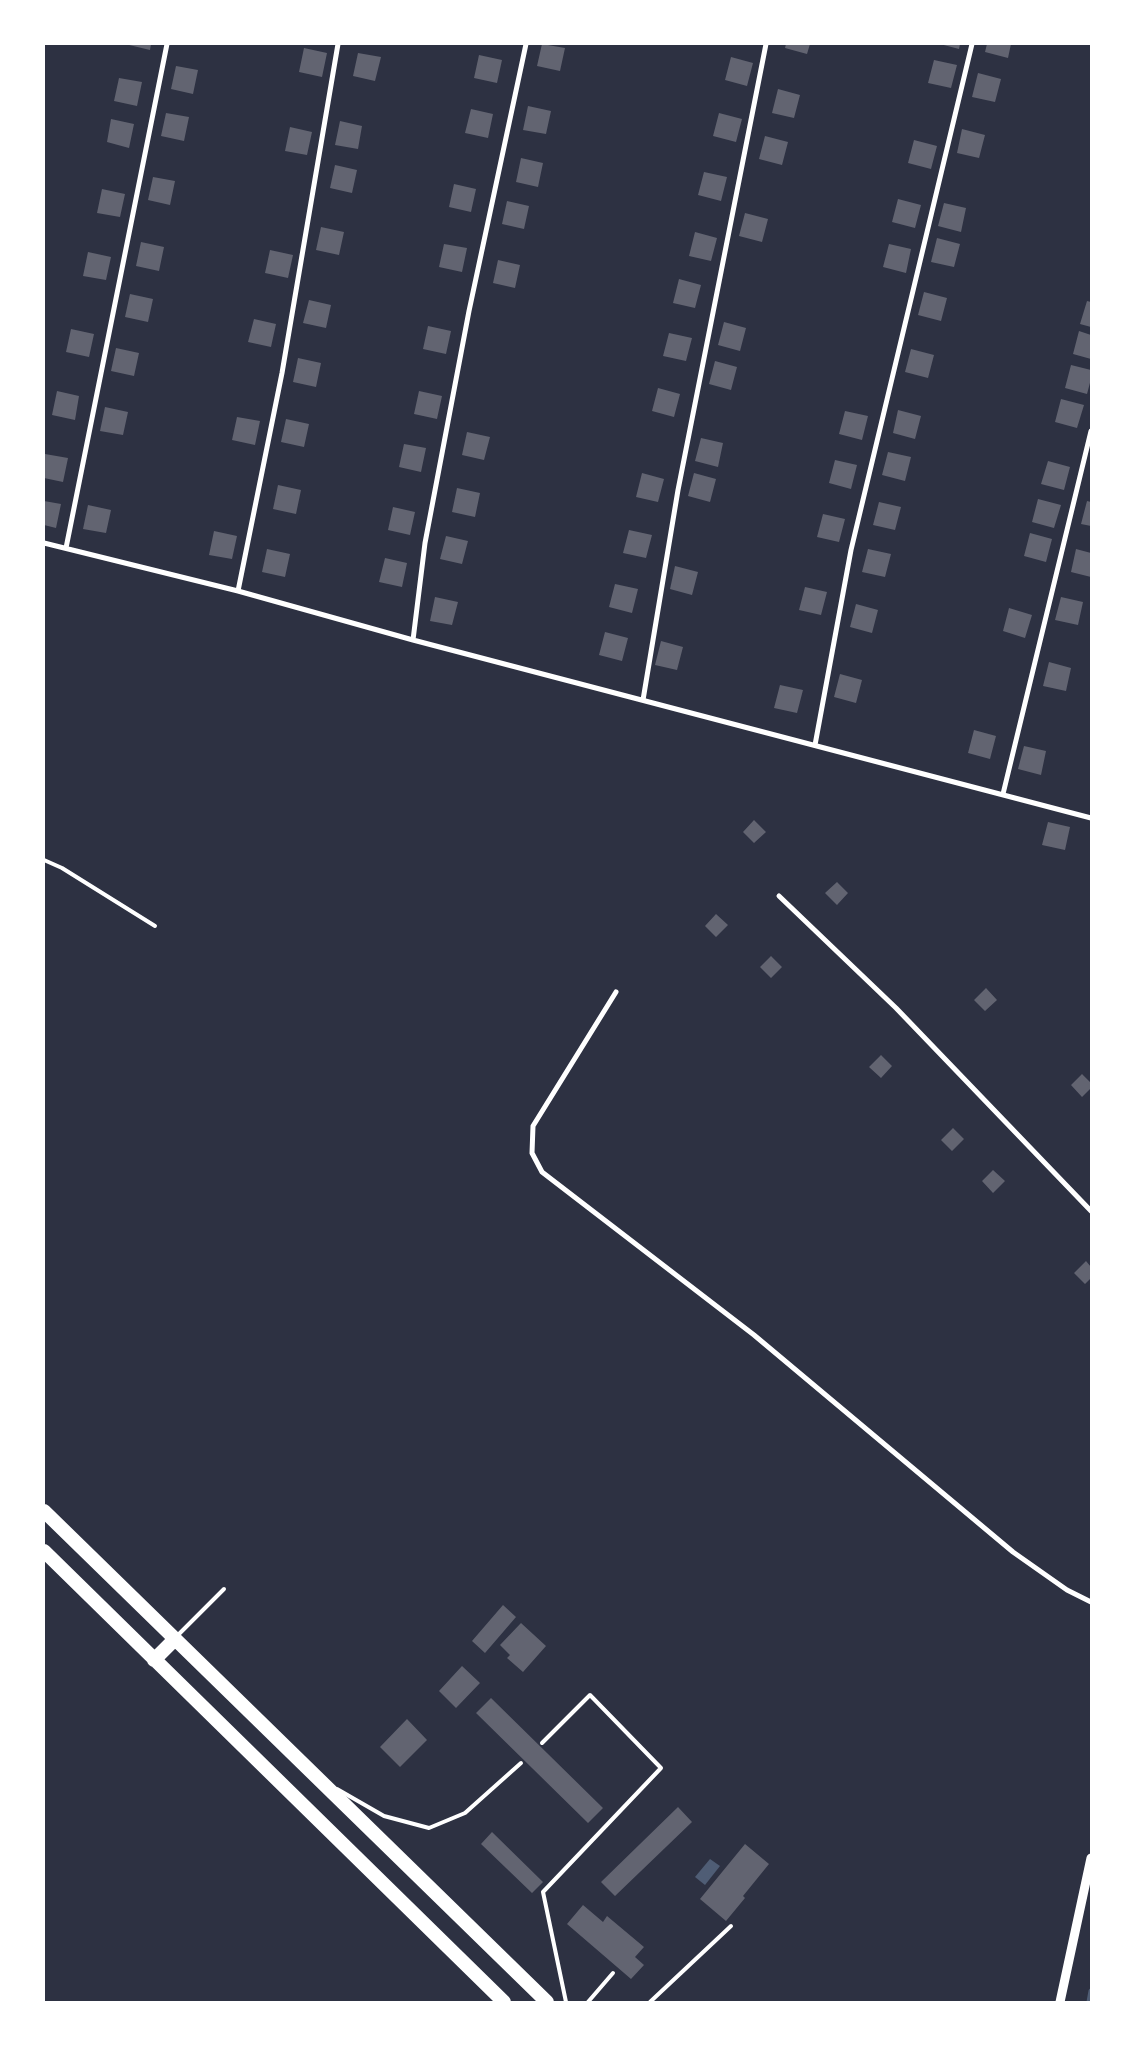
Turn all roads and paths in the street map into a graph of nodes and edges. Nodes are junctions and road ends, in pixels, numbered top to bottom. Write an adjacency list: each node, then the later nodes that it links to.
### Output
1 (167, 44): 8 (street)
2 (338, 44): 9 (street)
3 (526, 44): 10 (street)
4 (766, 44): 11 (street)
5 (972, 44): 12 (street)
6 (1091, 431): 13 (street)
7 (44, 543): 8 (street)
8 (66, 548): 9 (street)
9 (238, 591): 10 (street)
10 (413, 640): 11 (street)
11 (642, 700): 12 (street)
12 (815, 745): 13 (street)
13 (1003, 794): 14 (street)
14 (1091, 818)
15 (44, 860): 17 (lane)
16 (779, 896): 19 (street)
17 (155, 926)
18 (616, 992): 23 (street)
19 (1091, 1211)
20 (44, 1511): 24 (highway)
21 (44, 1551): 25 (highway)
22 (224, 1589): 24 (lane)
23 (1091, 1602)
24 (175, 1639): 25 (highway); 28 (highway)
25 (154, 1660): 32 (highway)
26 (542, 1742): 34 (lane)
27 (521, 1763): 28 (lane)
28 (317, 1777): 33 (highway)
29 (1091, 1858): 37 (street)
30 (732, 1926): 36 (lane)
31 (613, 1973): 35 (lane)
32 (504, 2002)
33 (547, 2002)
34 (566, 2002)
35 (588, 2002)
36 (650, 2002)
37 (1060, 2002)

